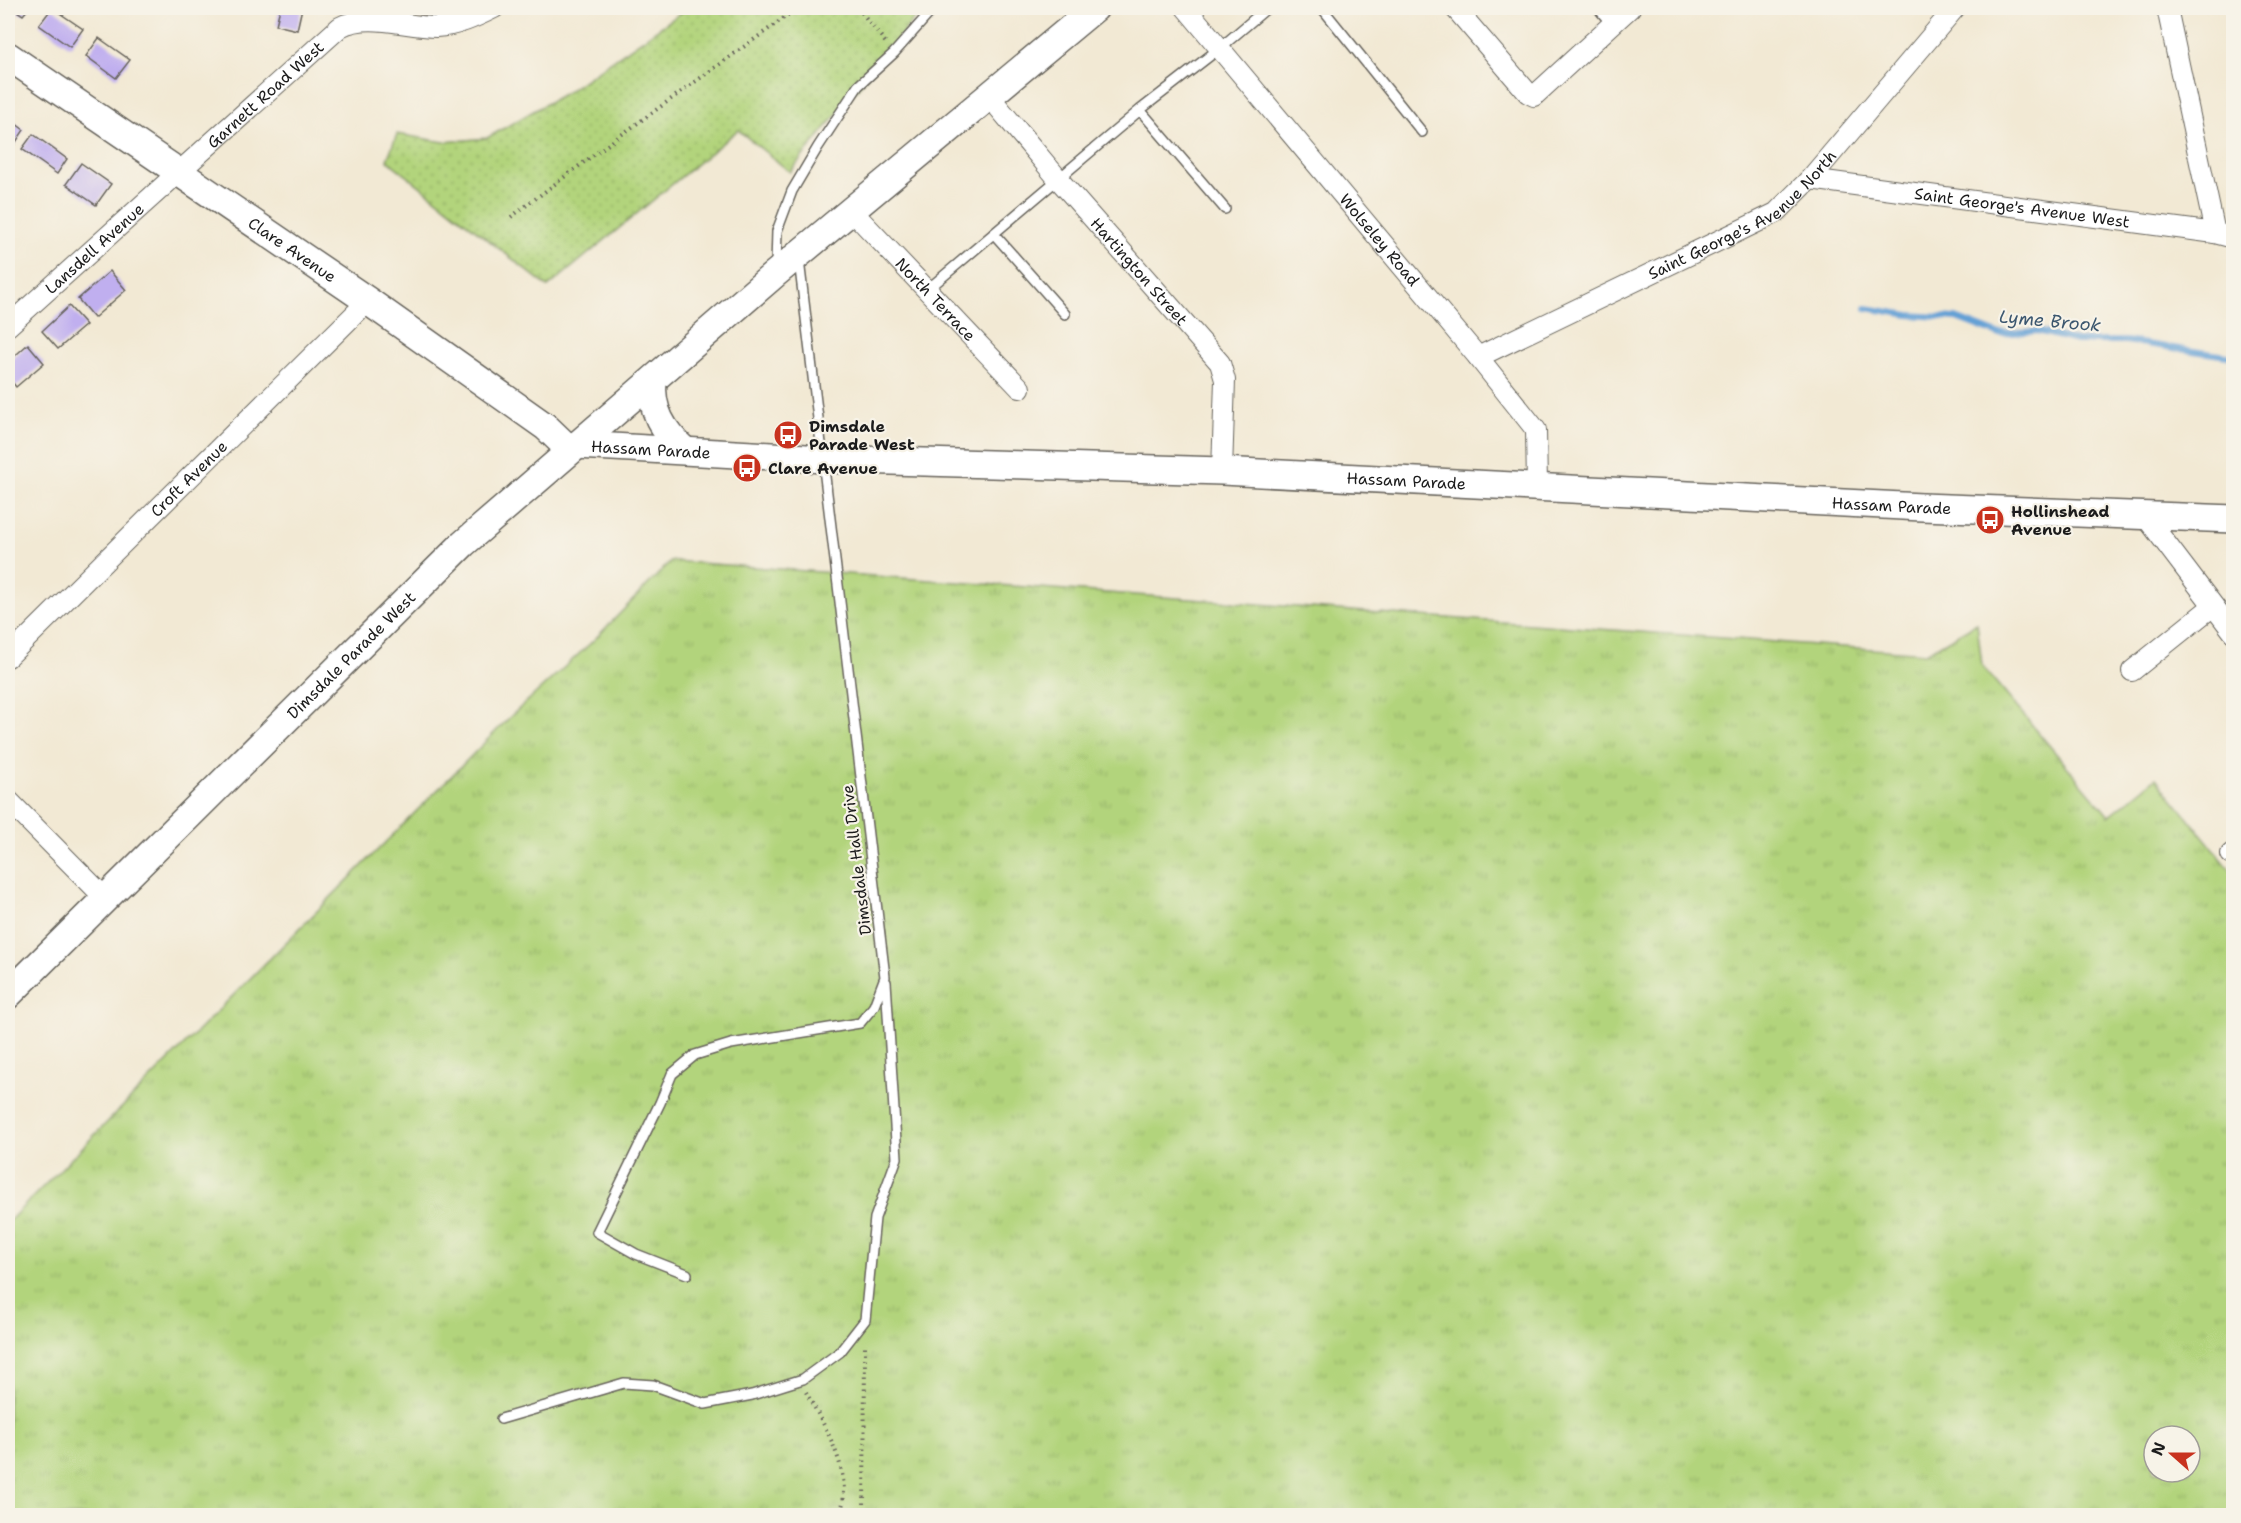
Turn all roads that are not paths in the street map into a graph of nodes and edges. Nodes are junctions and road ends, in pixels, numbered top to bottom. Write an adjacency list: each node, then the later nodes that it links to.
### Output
1 (494, 8): 12 (street, Garnett Road West)
2 (934, 8): 27 (lane)
3 (1095, 8): 16 (street, Dimsdale Parade West)
4 (1186, 8): 14 (street, Wolseley Road)
5 (1267, 8): 14 (lane)
6 (1322, 8): 18 (lane)
7 (1455, 8): 13 (street)
8 (1598, 8): 13 (lane)
9 (1630, 8): 13 (street)
10 (1954, 8): 20 (street, Saint George's Avenue North)
11 (2167, 8): 25 (street)
12 (345, 14): 19 (street, Garnett Road West)
13 (1612, 25)
14 (1220, 48): 17 (lane); 32 (street, Wolseley Road)
15 (8, 56): 19 (street, Clare Avenue)
16 (989, 96): 21 (street, Hartington Street); 23 (street, Dimsdale Parade West)
17 (1140, 110): 21 (lane); 22 (lane)
18 (1422, 132)
19 (180, 173): 29 (street, Clare Avenue); 31 (street, Lansdell Avenue)
20 (1810, 179): 25 (street, Saint George's Avenue West); 32 (street, Saint George's Avenue North)
21 (1059, 180): 24 (lane); 38 (street, Hartington Street)
22 (1226, 209)
23 (852, 210): 26 (street, Dimsdale Parade West); 28 (street, North Terrace)
24 (994, 234): 28 (lane); 30 (lane)
25 (2224, 235)
26 (798, 255): 27 (street, Dimsdale Parade West); 37 (lane, Dimsdale Hall Drive)
27 (776, 273): 33 (street, Dimsdale Parade West)
28 (927, 290): 34 (street, North Terrace)
29 (368, 301): 35 (street, Clare Avenue); 44 (street, Croft Avenue)
30 (1065, 314)
31 (8, 326)
32 (1478, 357): 39 (street, Wolseley Road)
33 (653, 380): 35 (street, Dimsdale Parade West); 36 (street)
34 (1020, 388)
35 (574, 447): 36 (street, Hassam Parade); 47 (street, Dimsdale Parade West)
36 (684, 450): 37 (street, Hassam Parade)
37 (824, 459): 38 (street, Hassam Parade); 48 (lane, Dimsdale Hall Drive)
38 (1222, 471): 39 (street, Hassam Parade)
39 (1537, 485): 40 (street, Hassam Parade)
40 (2146, 517): 41 (street, Hassam Parade); 42 (street)
41 (2234, 519)
42 (2213, 606): 43 (street); 45 (street)
43 (2234, 633)
44 (8, 657)
45 (2132, 671)
46 (8, 800): 47 (street)
47 (104, 897): 49 (street, Dimsdale Parade West)
48 (885, 977): 50 (lane, Dimsdale Hall Drive); 51 (lane)
49 (8, 995)
50 (687, 1274)
51 (501, 1419)

